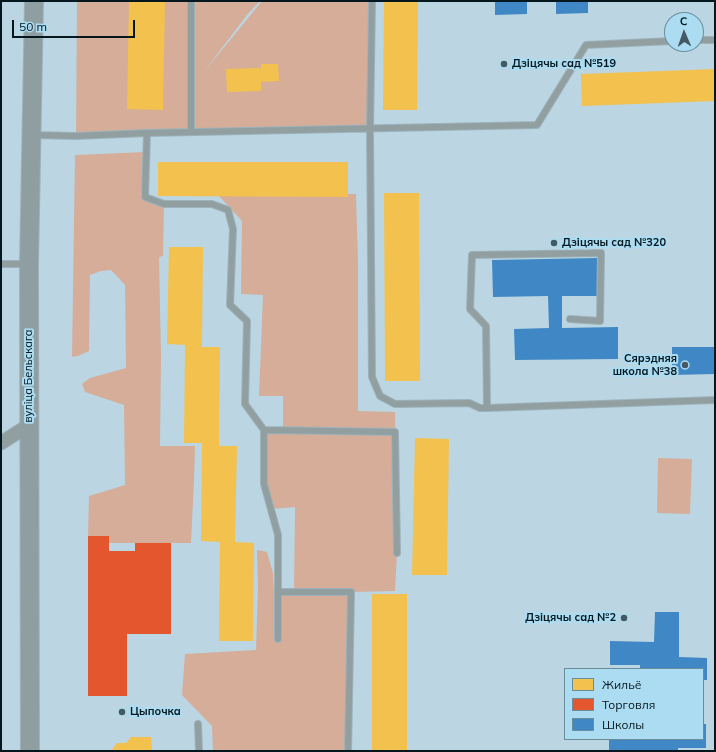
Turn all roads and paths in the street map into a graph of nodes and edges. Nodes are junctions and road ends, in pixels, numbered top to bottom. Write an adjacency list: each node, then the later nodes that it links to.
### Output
1 (34, 1): 10 (main road, вуліца Бельскага)
2 (191, 1): 8 (lane)
3 (372, 1): 7 (lane)
4 (704, 40): 5 (lane)
5 (715, 40)
6 (664, 41): 7 (lane)
7 (370, 129): 8 (lane); 15 (lane)
8 (191, 132): 9 (lane)
9 (147, 133): 10 (lane); 17 (lane)
10 (31, 135): 12 (main road, вуліца Бельскага)
11 (1, 264): 12 (lane)
12 (29, 264): 16 (main road, вуліца Бельскага)
13 (570, 319): 15 (lane)
14 (715, 400): 15 (lane)
15 (488, 408)
16 (29, 425): 18 (street); 23 (main road, вуліца Бельскага)
17 (264, 430): 19 (lane); 20 (lane)
18 (1, 444)
19 (397, 553)
20 (278, 592): 21 (lane); 25 (lane)
21 (278, 639)
22 (198, 724): 24 (lane)
23 (30, 751)
24 (199, 751)
25 (348, 751)

